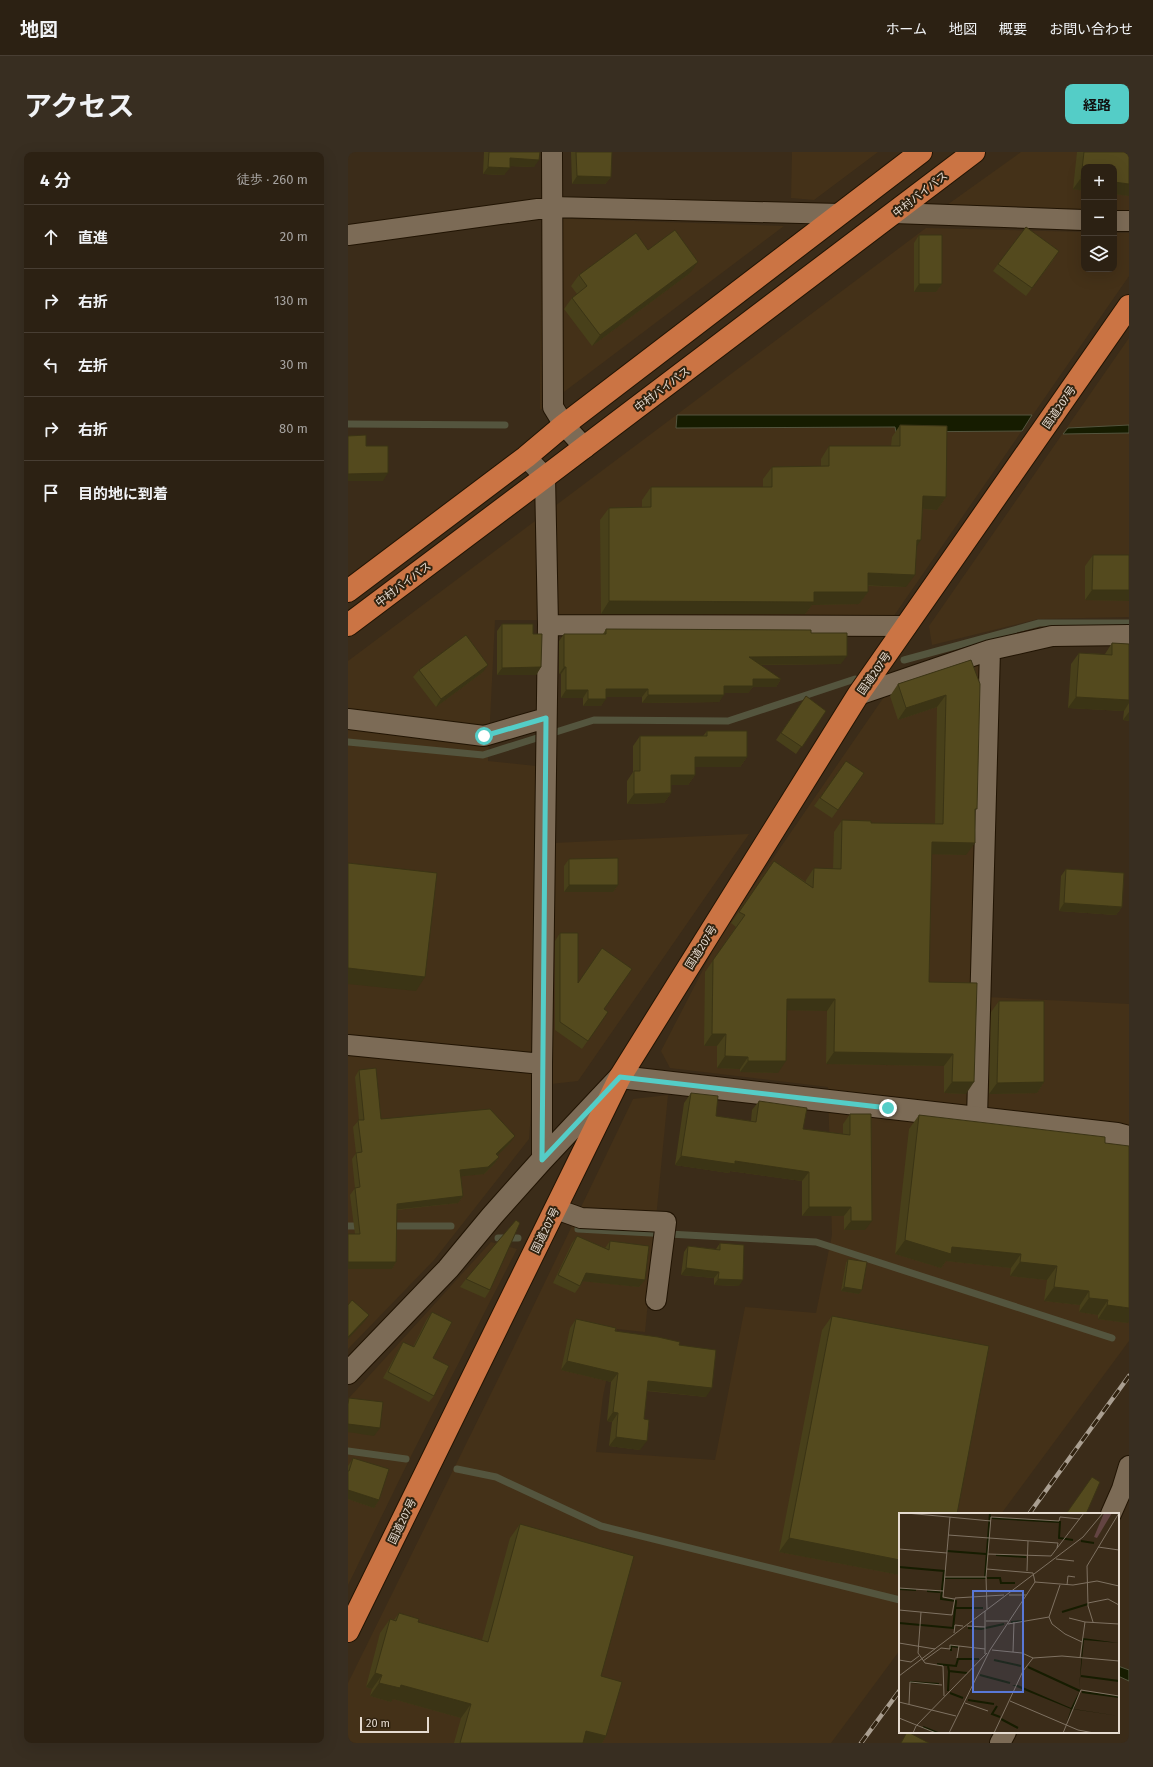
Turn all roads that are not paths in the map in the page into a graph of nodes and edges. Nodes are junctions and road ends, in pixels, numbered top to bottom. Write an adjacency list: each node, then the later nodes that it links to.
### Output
1 (552, 152): 4 (street)
2 (921, 152): 6 (highway)
3 (974, 152): 5 (highway, 中村バイパス)
4 (552, 206): 6 (street); 10 (street); 12 (street)
5 (894, 213): 7 (street); 13 (highway, 中村バイパス)
6 (840, 214): 12 (highway)
7 (1081, 220)
8 (1117, 221): 9 (street)
9 (1129, 221)
10 (348, 235)
11 (1129, 306): 19 (highway, 国道207号)
12 (564, 424): 13 (street); 14 (highway)
13 (585, 448): 15 (highway, 中村バイパス)
14 (526, 457): 15 (street); 16 (highway)
15 (545, 477): 17 (highway, 中村バイパス); 18 (street)
16 (348, 591)
17 (348, 625)
18 (548, 625): 19 (street); 24 (street)
19 (907, 626): 22 (highway, 国道207号)
20 (1129, 635): 21 (street)
21 (990, 650): 22 (street); 28 (street)
22 (858, 695): 27 (highway, 国道207号)
23 (348, 719): 24 (street)
24 (546, 730): 26 (street)
25 (348, 1045): 26 (street)
26 (542, 1064): 30 (street)
27 (620, 1077): 28 (street); 30 (street); 31 (highway, 国道207号)
28 (977, 1118): 29 (street)
29 (1129, 1137)
30 (542, 1160): 33 (street)
31 (556, 1209): 32 (street); 36 (highway, 国道207号)
32 (656, 1300)
33 (348, 1373)
34 (1129, 1466): 35 (street)
35 (1111, 1513)
36 (348, 1631)
37 (1005, 1733): 38 (street)
38 (1000, 1743)

